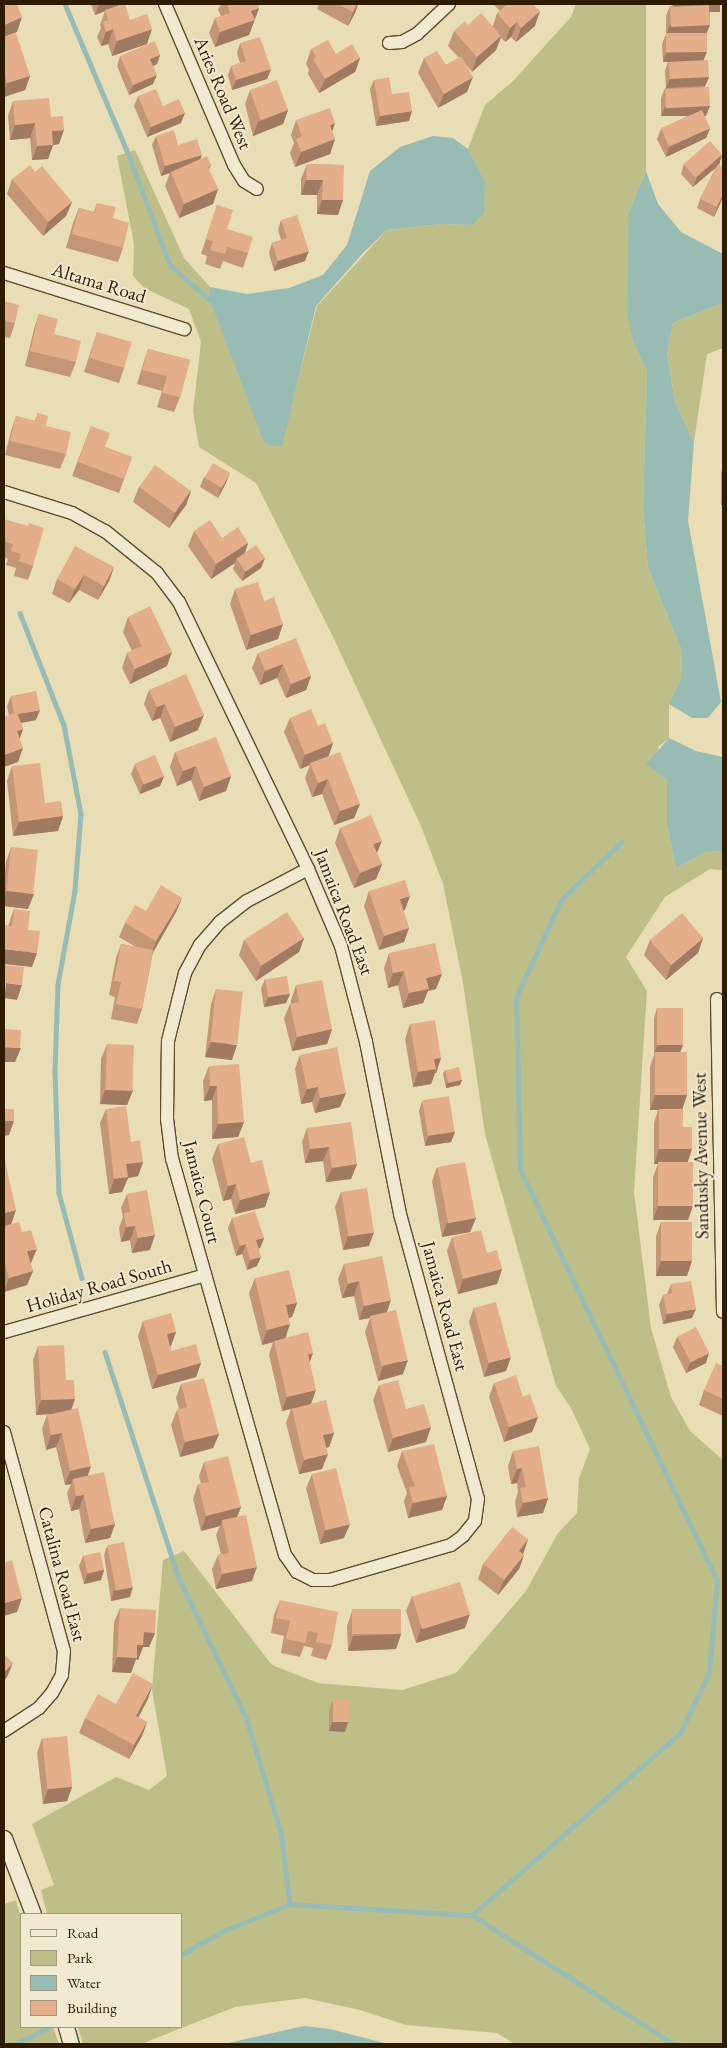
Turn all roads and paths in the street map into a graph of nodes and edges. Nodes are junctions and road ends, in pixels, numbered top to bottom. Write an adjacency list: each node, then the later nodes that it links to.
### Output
1 (165, 4): 4 (street, Aries Road West)
2 (449, 4): 3 (street)
3 (389, 43)
4 (257, 188)
5 (4, 273): 6 (street, Altama Road)
6 (184, 329)
7 (4, 492): 8 (street, Jamaica Road East)
8 (308, 869): 11 (street, Jamaica Court); 15 (street, Jamaica Road East)
9 (717, 999): 10 (street, Sandusky Avenue West)
10 (722, 1189): 12 (street, Sandusky Avenue West)
11 (204, 1275): 13 (street, Holiday Road South); 15 (street, Jamaica Court)
12 (723, 1312)
13 (4, 1332)
14 (4, 1432): 16 (street, Catalina Road East)
15 (297, 1572)
16 (4, 1732)
17 (4, 1838): 18 (street)
18 (33, 1913)
19 (66, 2028): 20 (street)
20 (72, 2044)

